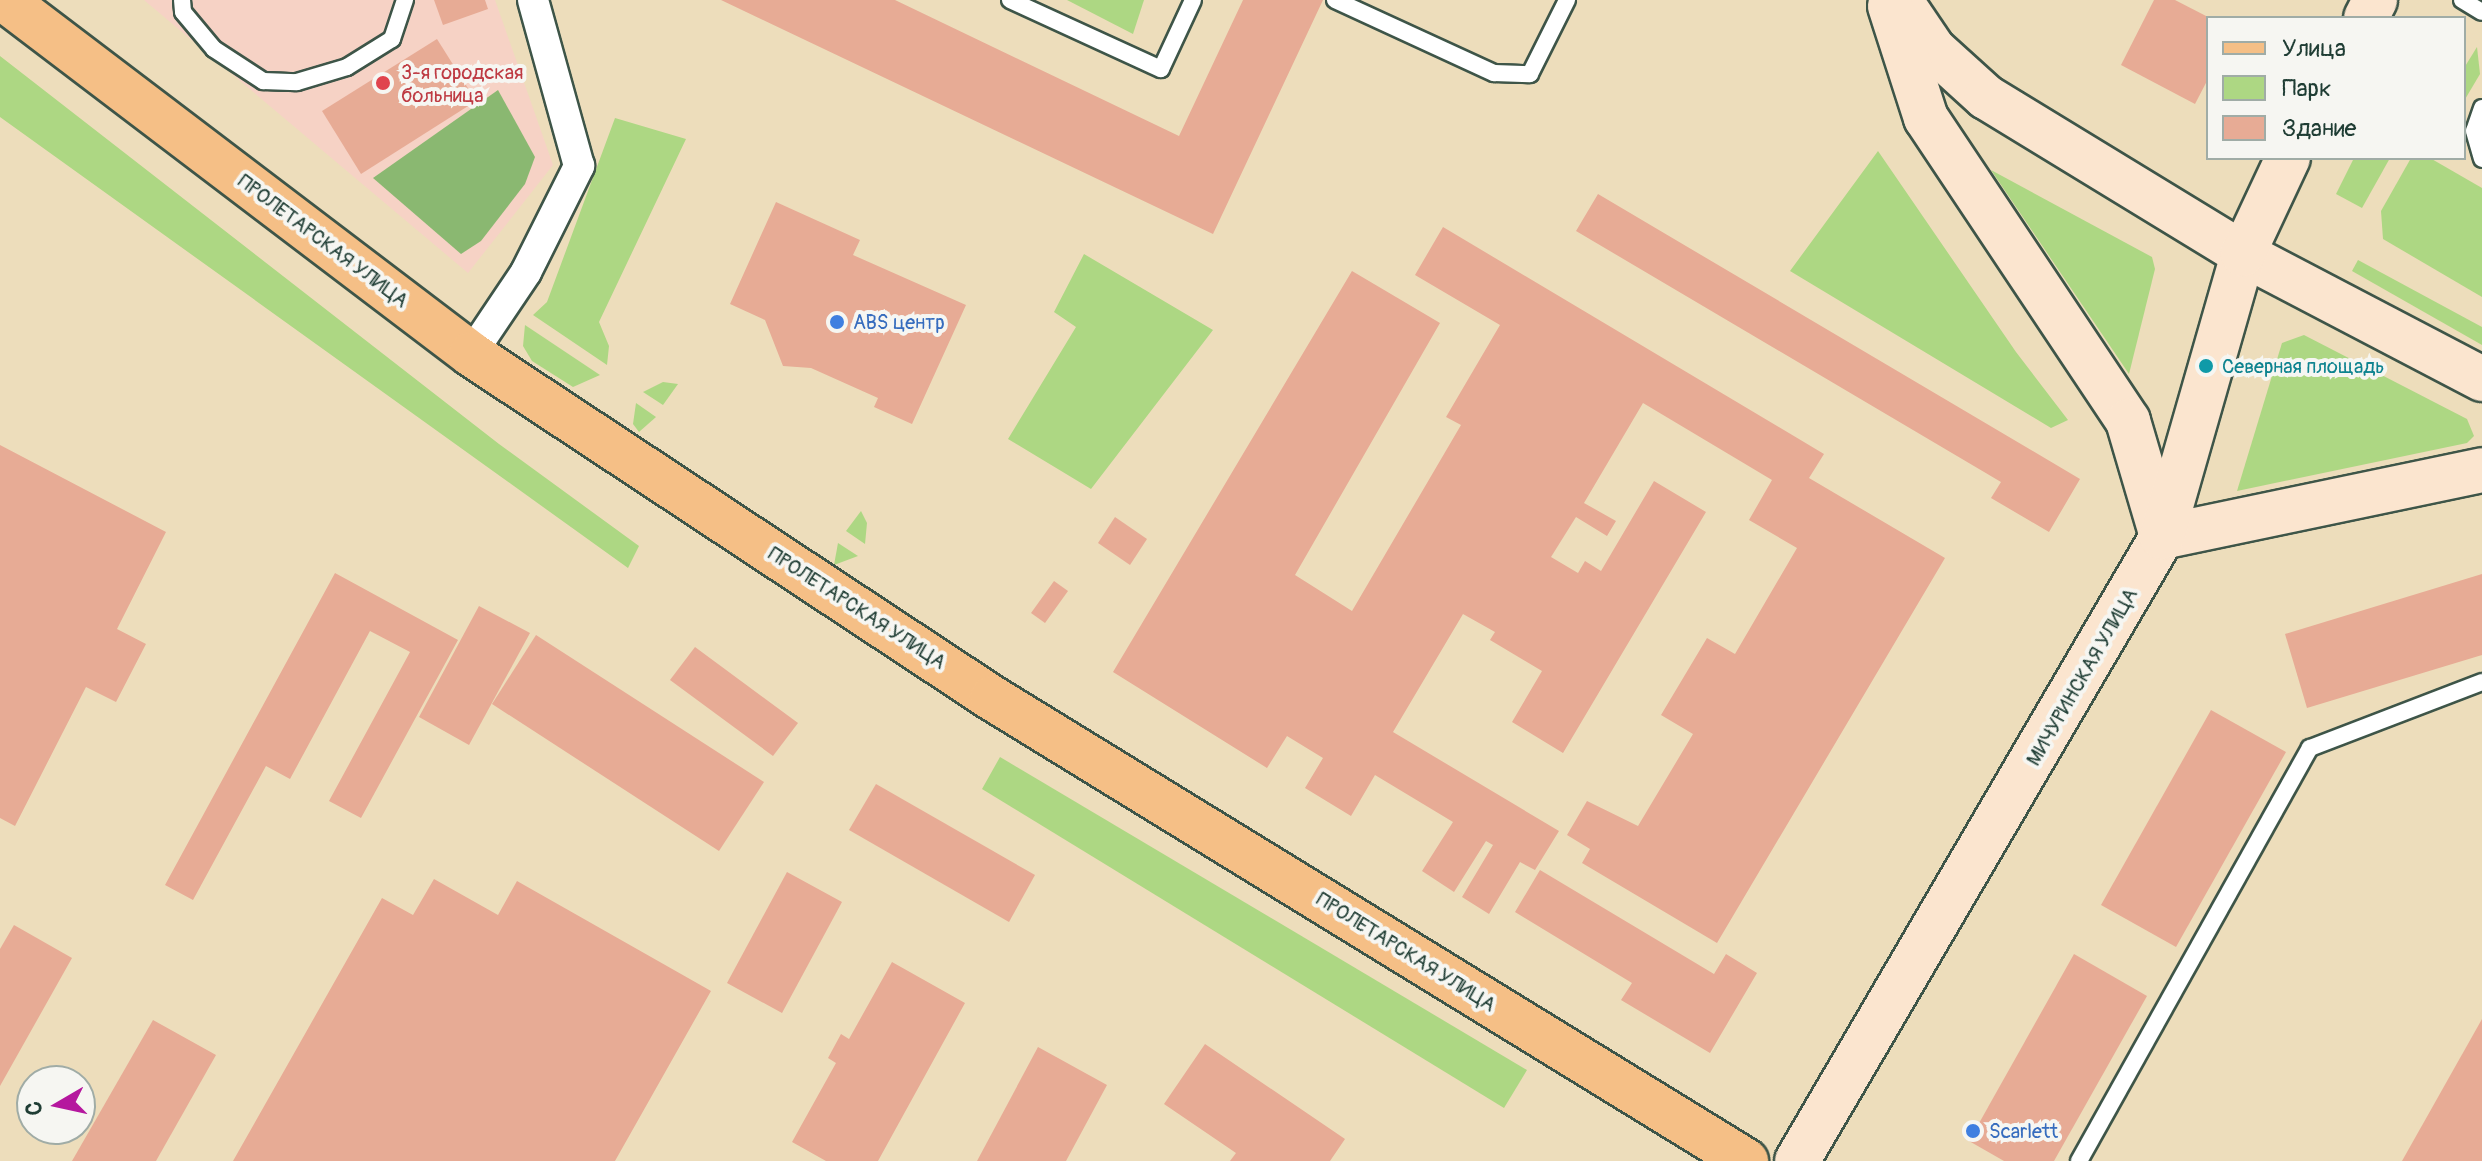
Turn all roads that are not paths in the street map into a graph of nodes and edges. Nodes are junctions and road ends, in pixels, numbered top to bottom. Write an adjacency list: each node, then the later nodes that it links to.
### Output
1 (5, 0): 17 (main road, ПРОЛЕТАРСКАЯ УЛИЦА)
2 (182, 0): 3 (lane)
3 (405, 0)
4 (533, 0): 17 (street)
5 (1010, 0): 6 (lane)
6 (1193, 0)
7 (1335, 0): 8 (lane)
8 (1567, 0)
9 (1888, 0): 20 (main road)
10 (1900, 0): 16 (main road)
11 (2462, 0): 12 (lane)
12 (2482, 12)
13 (2482, 108): 14 (lane)
14 (2482, 159)
15 (2287, 160): 16 (main road, МИЧУРИНСКАЯ УЛИЦА)
16 (2243, 254): 18 (main road); 20 (main road, МИЧУРИНСКАЯ УЛИЦА)
17 (471, 354): 22 (main road, ПРОЛЕТАРСКАЯ УЛИЦА)
18 (2482, 379)
19 (2482, 470): 20 (main road)
20 (2162, 537): 23 (main road, МИЧУРИНСКАЯ УЛИЦА)
21 (2482, 682): 24 (lane)
22 (1746, 1161)
23 (1797, 1161)
24 (2079, 1161)

